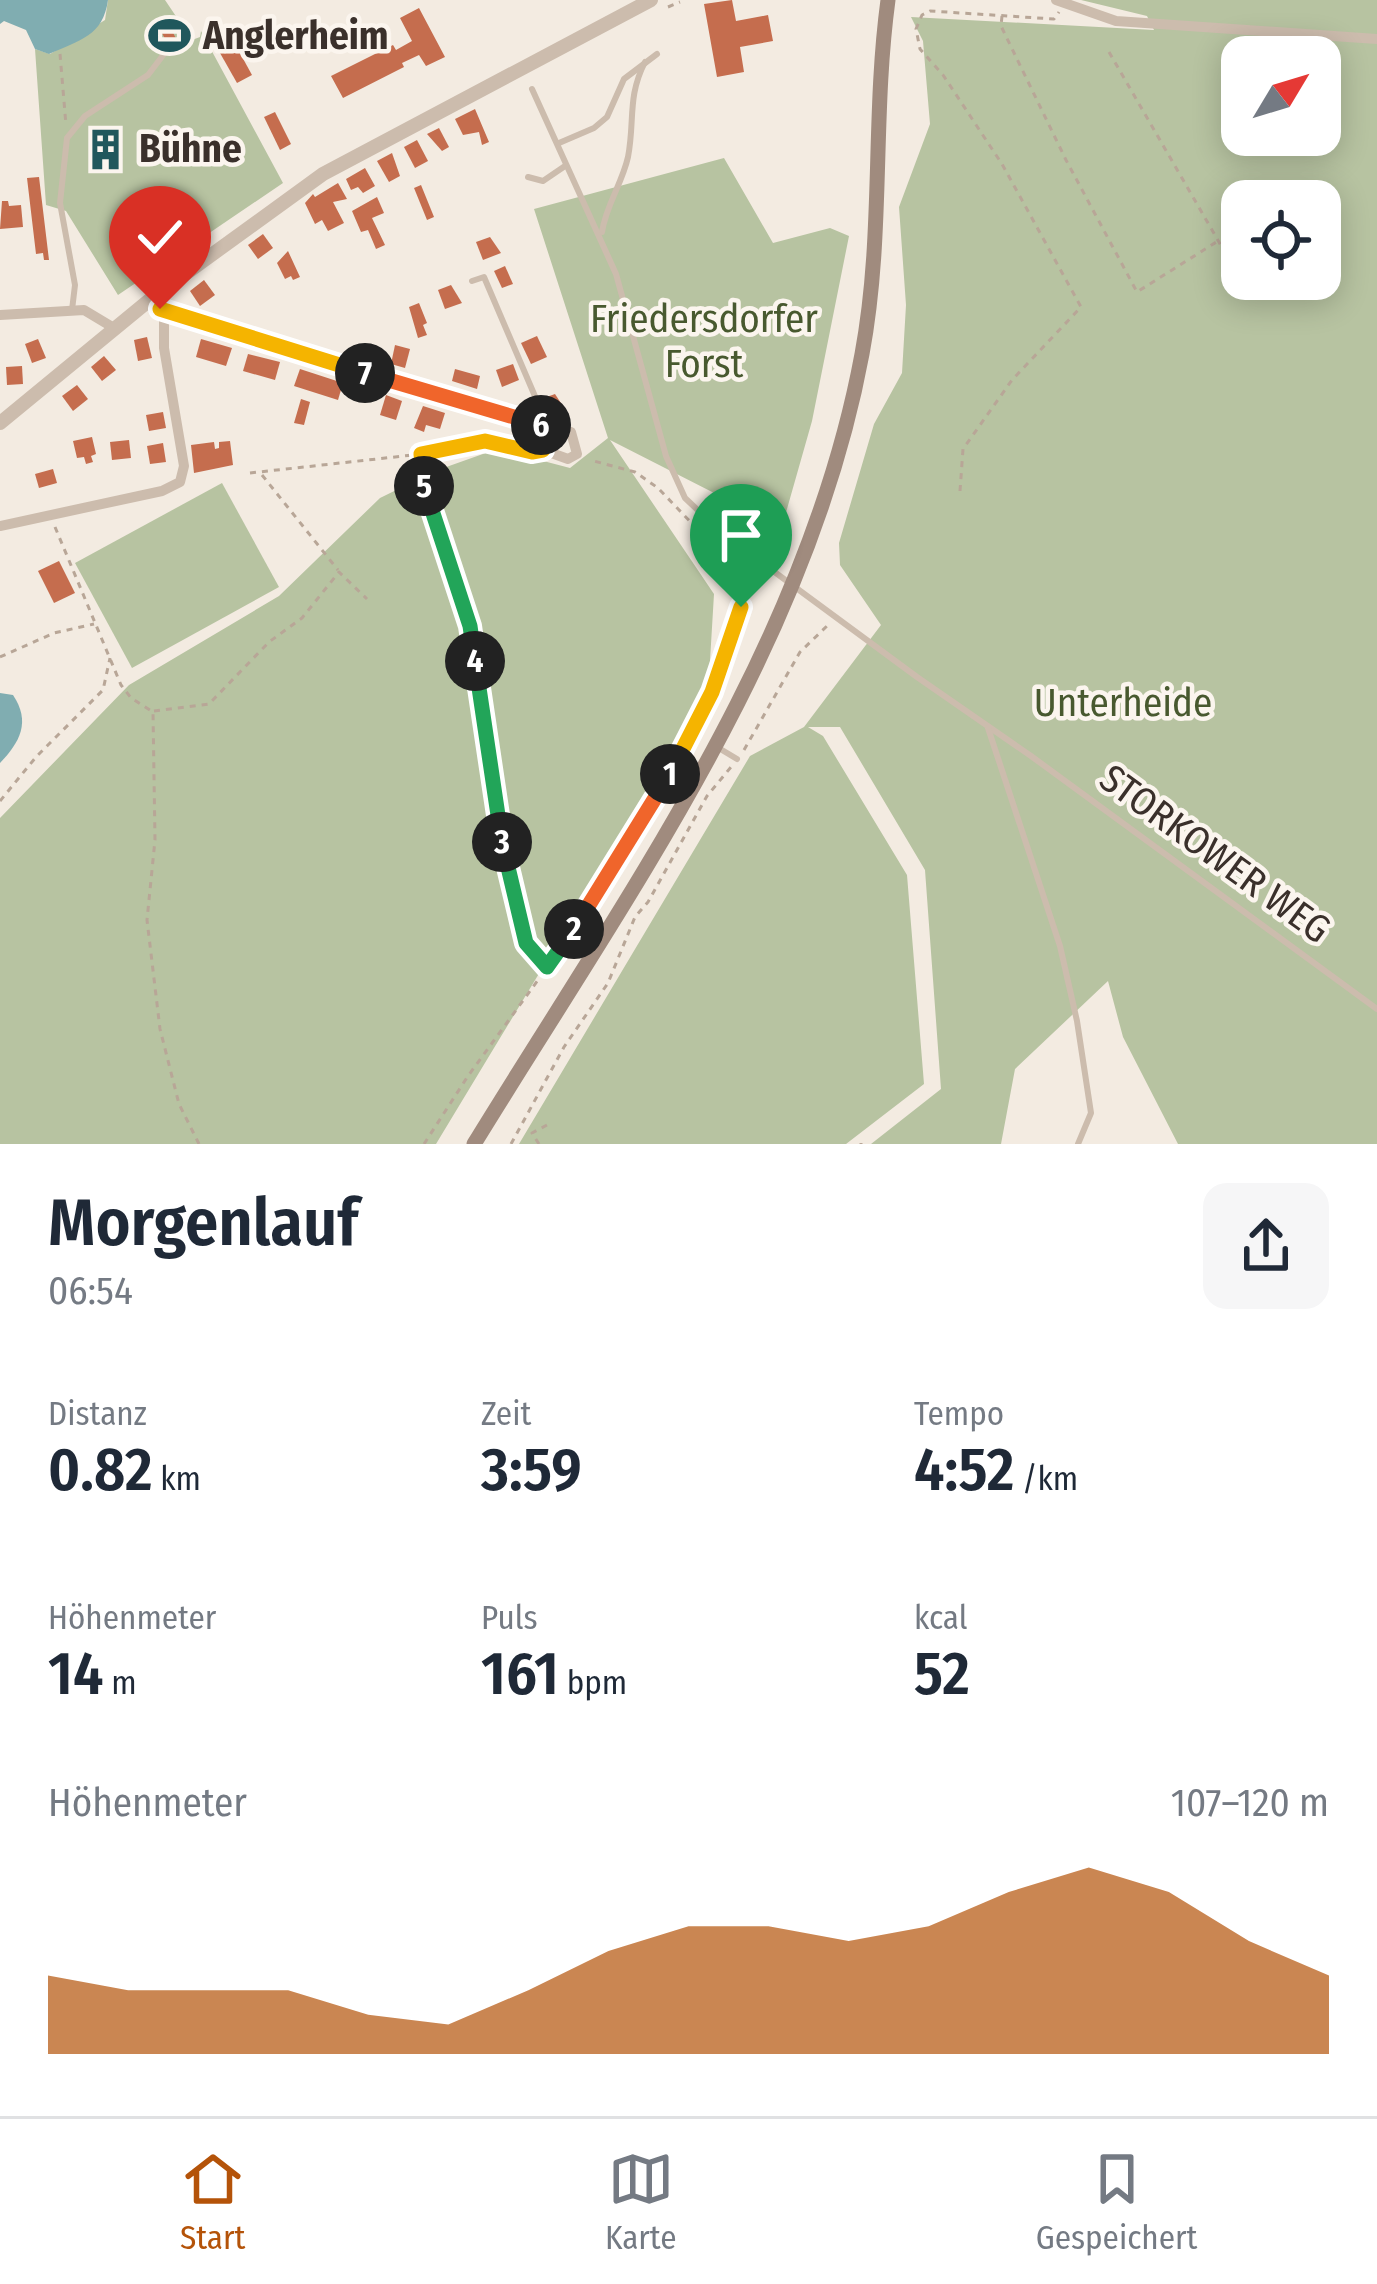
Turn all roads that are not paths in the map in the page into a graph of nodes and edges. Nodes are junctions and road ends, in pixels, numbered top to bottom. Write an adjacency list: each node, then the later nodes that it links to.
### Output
1 (651, 0): 14 (street)
2 (888, 0): 23 (main road)
3 (1060, 2): 4 (street)
4 (1377, 39)
5 (164, 54): 15 (lane)
6 (657, 54): 7 (lane)
7 (646, 62): 9 (lane); 12 (lane)
8 (532, 89): 9 (lane)
9 (559, 143): 10 (lane)
10 (565, 166): 11 (lane); 12 (lane)
11 (528, 177)
12 (601, 235): 22 (lane, STORKOWER WEG)
13 (472, 281): 20 (lane)
14 (152, 298): 16 (street); 18 (street)
15 (72, 310): 17 (street); 18 (street)
16 (164, 313): 20 (street); 21 (street)
17 (0, 315)
18 (114, 328): 19 (street)
19 (0, 423)
20 (541, 425): 20 (street)
21 (0, 526)
22 (988, 728): 25 (lane, STORKOWER WEG); 27 (lane)
23 (714, 745): 24 (lane); 26 (main road)
24 (737, 759)
25 (1377, 1009)
26 (474, 1144)
27 (1078, 1144)

